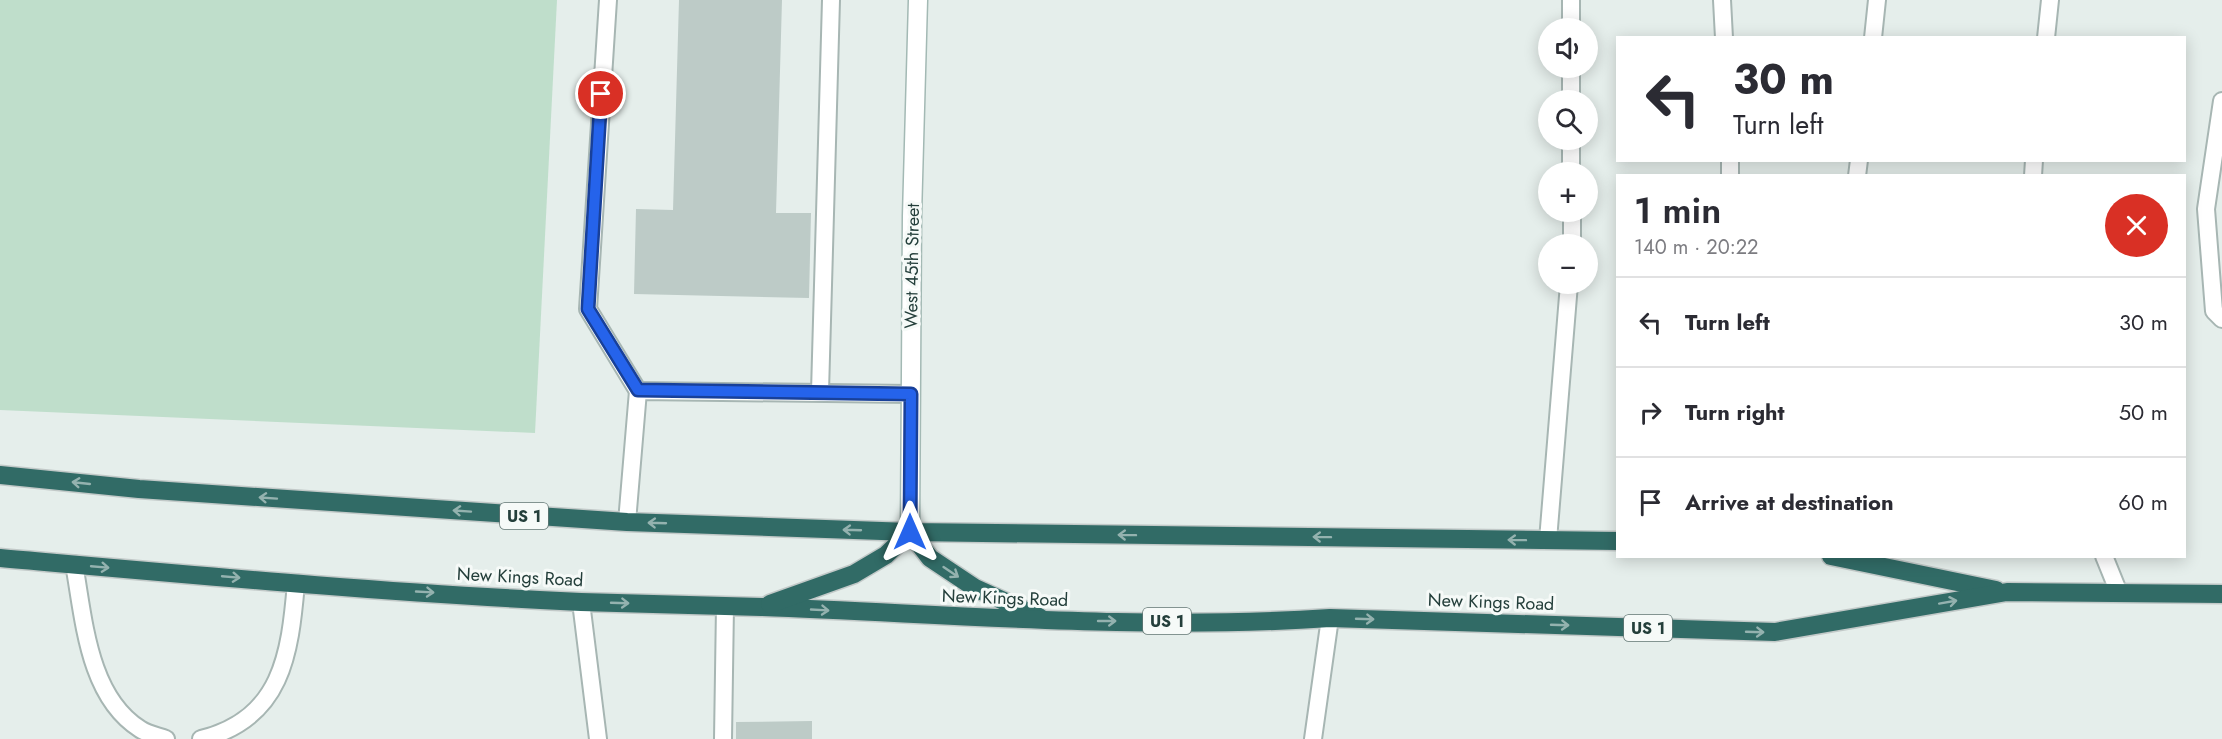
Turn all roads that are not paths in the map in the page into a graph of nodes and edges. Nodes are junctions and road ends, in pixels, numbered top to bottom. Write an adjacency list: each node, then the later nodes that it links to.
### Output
1 (608, 0): 15 (lane)
2 (831, 0): 16 (lane)
3 (918, 0): 17 (street, West 45th Street)
4 (1571, 0): 8 (lane)
5 (1722, 0): 9 (lane)
6 (1877, 0): 10 (lane)
7 (2050, 0): 11 (lane)
8 (1571, 18)
9 (1724, 36)
10 (1873, 36)
11 (2046, 36)
12 (2222, 101): 14 (lane)
13 (1568, 294): 21 (lane)
14 (2222, 319)
15 (638, 390): 16 (lane); 19 (lane)
16 (820, 392): 17 (lane)
17 (911, 394): 20 (street, West 45th Street)
18 (0, 475): 19 (highway, US 1, one-way to 18)
19 (627, 522): 20 (highway, US 1, one-way to 19)
20 (910, 532): 21 (highway, US 1, one-way to 20); 33 (highway); 35 (highway, one-way to 35)
21 (1548, 540): 22 (highway, US 1)
22 (1616, 541)
23 (0, 558): 26 (highway, New Kings Road / US 1)
24 (1839, 558): 28 (highway, New Kings Road / US 1)
25 (2105, 558): 29 (lane)
26 (74, 564): 27 (highway, New Kings Road / US 1, one-way to 27); 36 (lane)
27 (297, 583): 31 (highway, New Kings Road / US 1, one-way to 31); 37 (lane)
28 (2007, 592): 29 (highway, New Kings Road / US 1); 34 (highway, New Kings Road / US 1, one-way to 28)
29 (2119, 593): 30 (highway, New Kings Road / US 1)
30 (2222, 594)
31 (581, 602): 32 (highway, New Kings Road / US 1, one-way to 32); 38 (lane)
32 (725, 606): 33 (highway, New Kings Road / US 1); 39 (lane)
33 (762, 607): 35 (highway, New Kings Road / US 1, one-way to 35)
34 (1330, 618): 35 (highway, New Kings Road / US 1, one-way to 34); 40 (lane)
35 (1048, 621)
36 (166, 739)
37 (201, 739)
38 (598, 739)
39 (723, 739)
40 (1313, 739)

